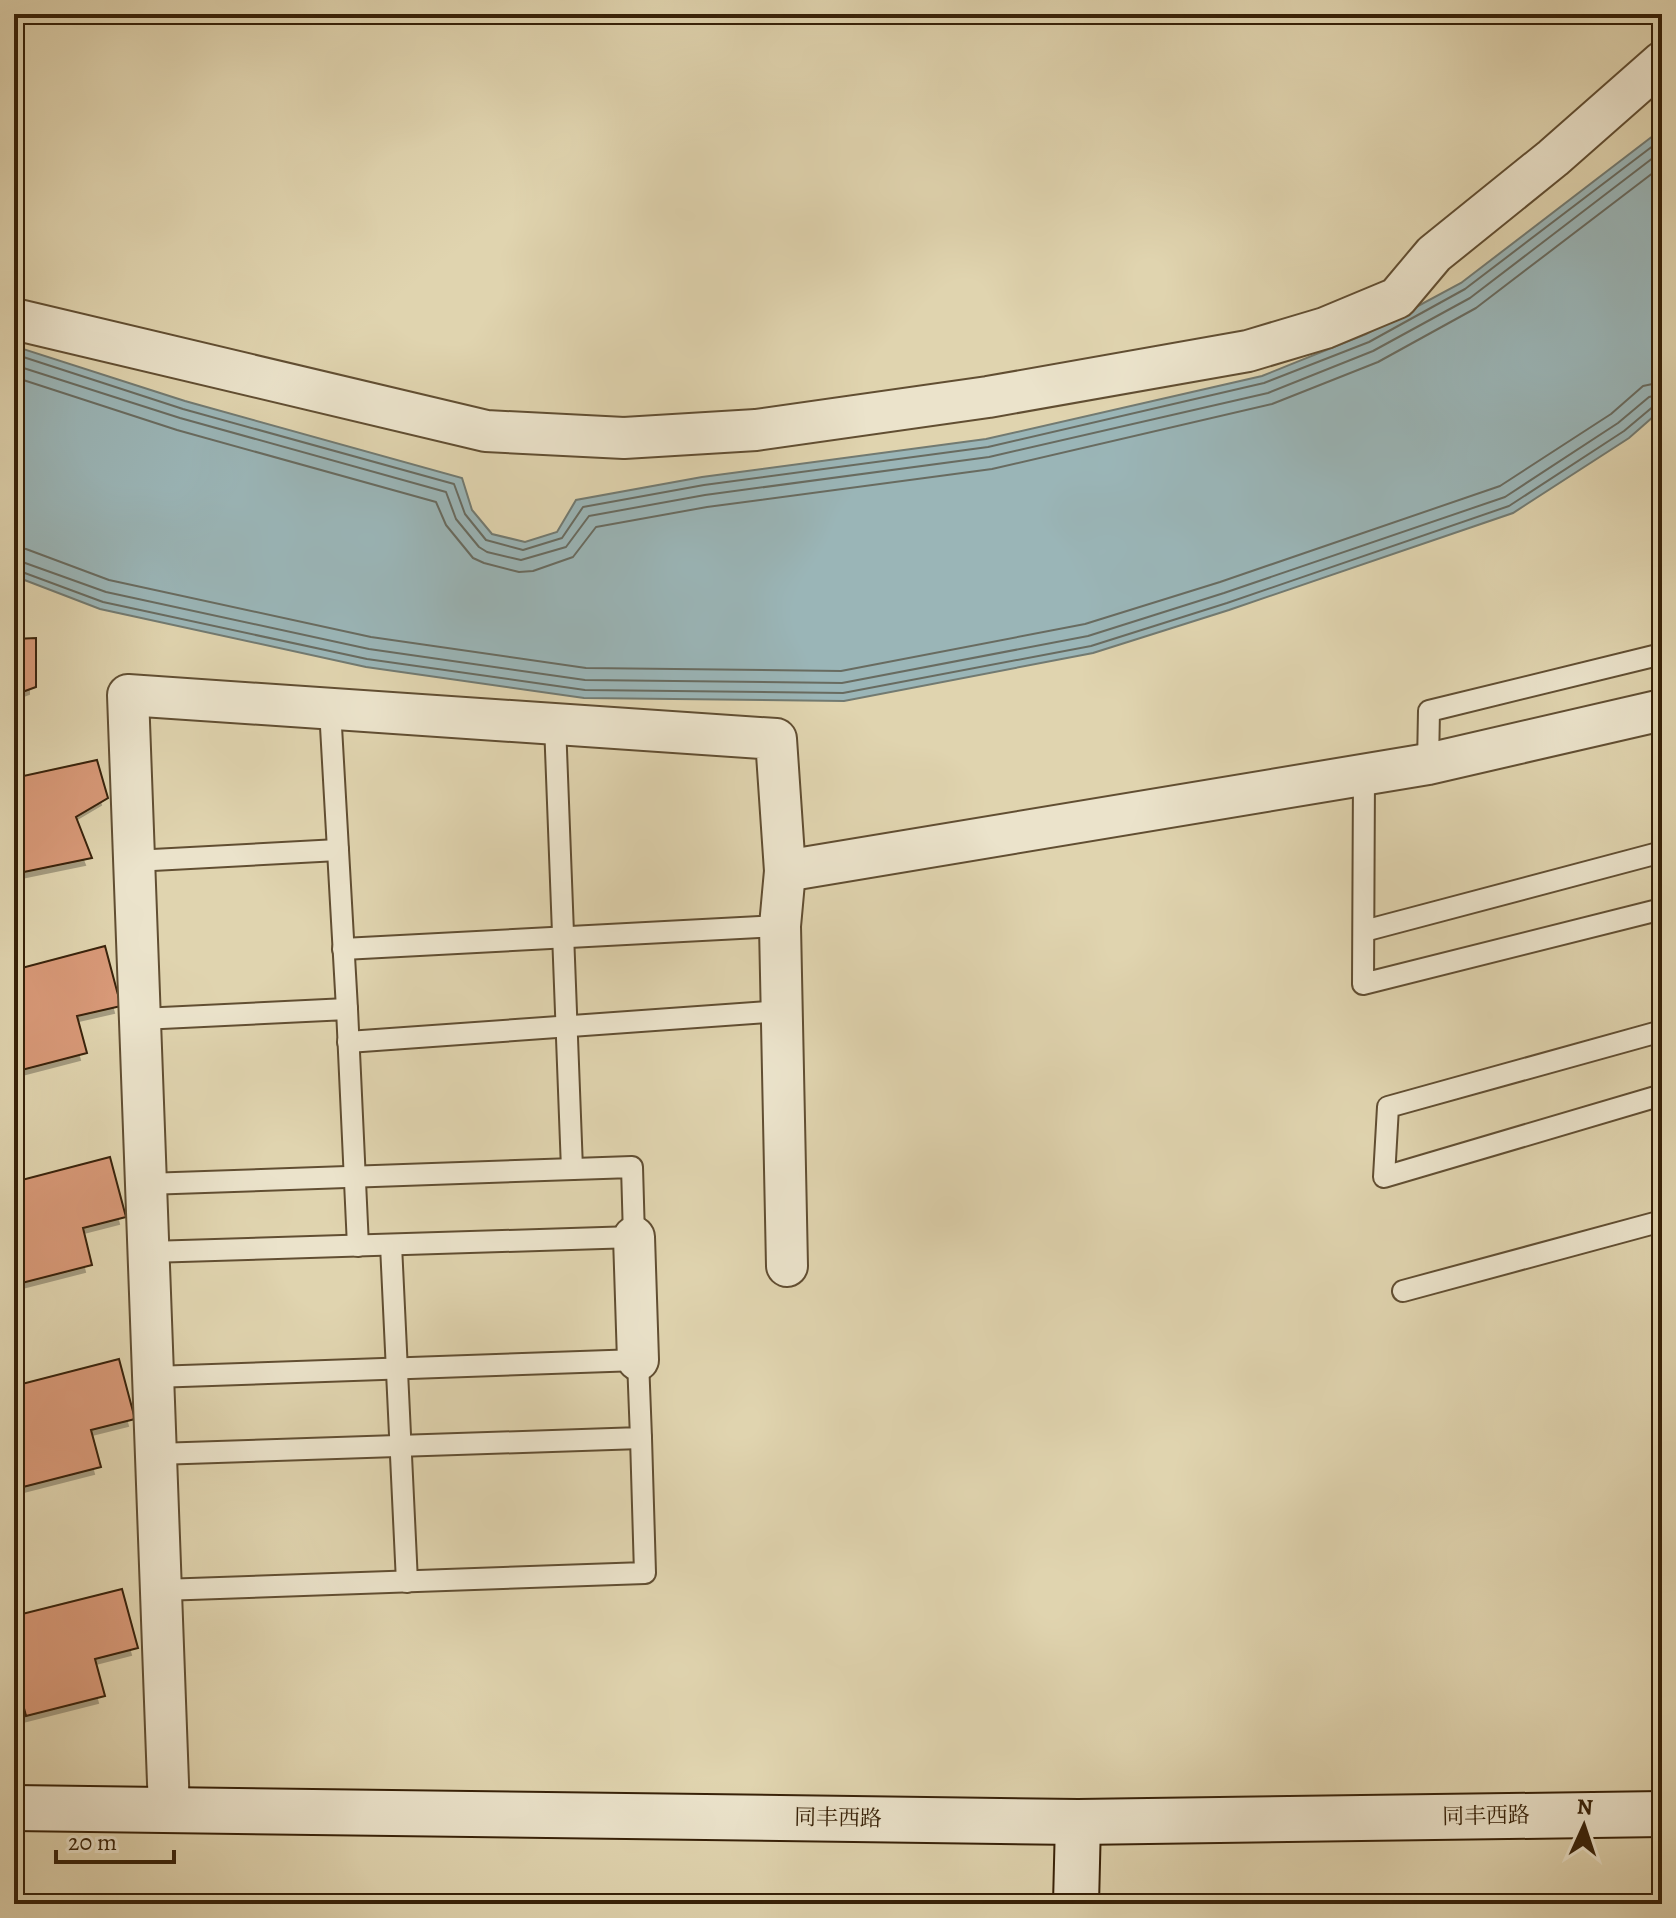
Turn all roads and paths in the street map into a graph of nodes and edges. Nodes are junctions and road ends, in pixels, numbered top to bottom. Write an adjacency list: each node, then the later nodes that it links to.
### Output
1 (1662, 62): 2 (street)
2 (14, 319)
3 (1662, 654): 7 (lane)
4 (330, 709): 6 (street); 9 (lane); 11 (street)
5 (1662, 710): 7 (street)
6 (555, 724): 12 (street); 16 (lane)
7 (1428, 764): 8 (street)
8 (1364, 774): 12 (street); 15 (lane)
9 (338, 850): 11 (lane); 17 (lane)
10 (1662, 852): 15 (lane)
11 (134, 861): 20 (street)
12 (785, 871): 14 (street)
13 (1662, 909): 15 (lane)
14 (780, 926): 16 (lane); 19 (street)
15 (1364, 931)
16 (563, 937): 17 (lane); 21 (lane)
17 (343, 949): 18 (lane)
18 (347, 1009): 20 (lane); 23 (lane)
19 (782, 1011): 21 (lane); 33 (street)
20 (141, 1019): 27 (street)
21 (567, 1026): 23 (lane); 25 (lane)
22 (1662, 1031): 24 (lane)
23 (348, 1042): 26 (lane)
24 (1662, 1095)
25 (572, 1169): 26 (lane); 29 (lane)
26 (354, 1177): 27 (lane); 31 (lane)
27 (146, 1184): 32 (street)
28 (1662, 1221): 34 (lane)
29 (634, 1237): 30 (lane); 35 (street)
30 (391, 1245): 31 (lane); 36 (lane)
31 (358, 1246): 32 (lane)
32 (149, 1252): 37 (street)
33 (787, 1266)
34 (1403, 1291)
35 (638, 1360): 36 (lane); 38 (lane)
36 (396, 1368): 37 (lane); 39 (lane)
37 (153, 1377): 40 (street)
38 (641, 1438): 39 (lane); 41 (lane)
39 (400, 1446): 40 (lane); 41 (lane)
40 (156, 1454): 42 (street)
41 (407, 1582): 42 (lane)
42 (161, 1590): 44 (street)
43 (14, 1808): 44 (street, 同丰西路)
44 (169, 1810): 46 (street, 同丰西路)
45 (1662, 1814): 46 (street, 同丰西路)
46 (1078, 1822): 47 (street)
47 (1076, 1904)

